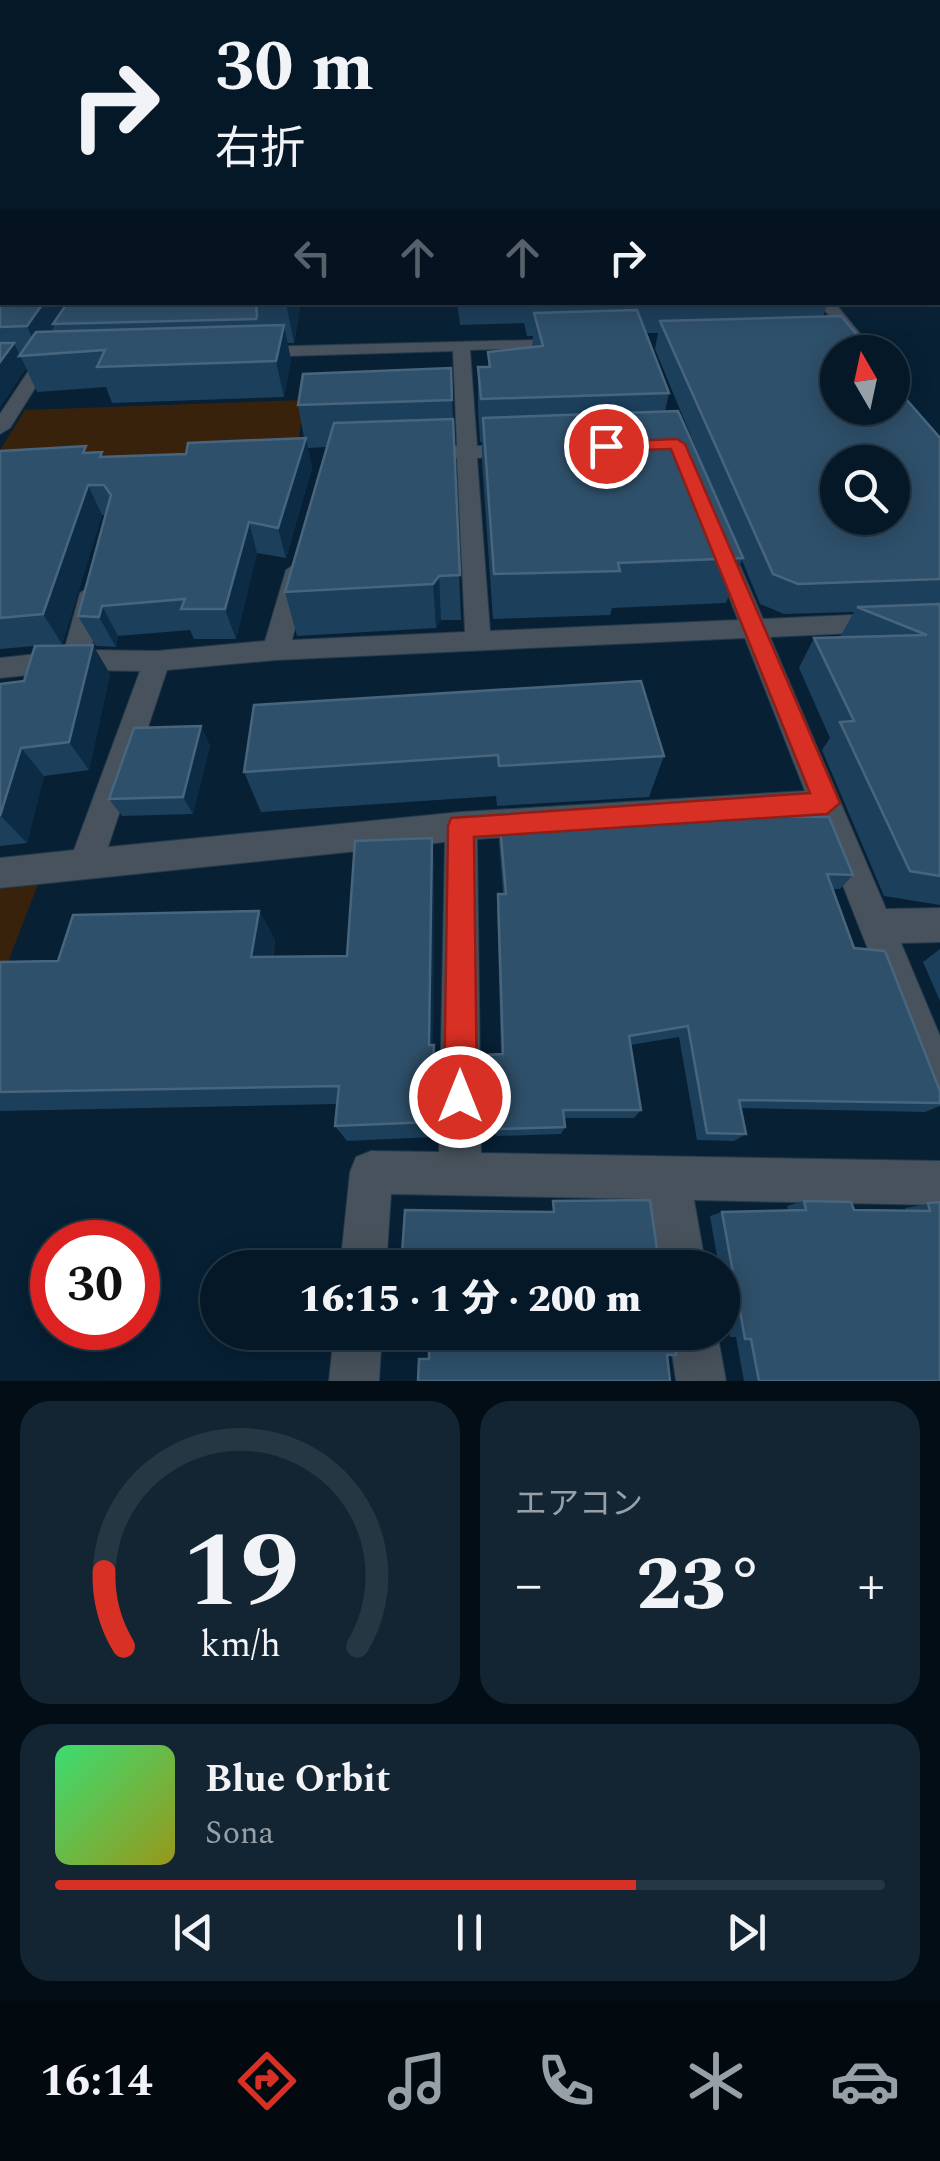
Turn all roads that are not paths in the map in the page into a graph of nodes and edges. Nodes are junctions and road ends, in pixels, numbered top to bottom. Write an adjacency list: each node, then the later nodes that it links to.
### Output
1 (80, 305): 8 (street)
2 (828, 305): 4 (street)
3 (833, 334): 4 (street)
4 (852, 334)
5 (580, 341): 6 (street)
6 (461, 345): 7 (street); 13 (street)
7 (224, 353)
8 (46, 358): 9 (street); 10 (street); 11 (street)
9 (65, 358)
10 (15, 360)
11 (0, 428)
12 (542, 449): 13 (street)
13 (466, 452): 14 (street); 20 (street)
14 (388, 455)
15 (706, 510): 19 (street)
16 (303, 554): 21 (street)
17 (97, 575): 22 (street)
18 (940, 620): 19 (street)
19 (756, 628): 20 (street); 25 (street)
20 (478, 641): 21 (street)
21 (276, 650): 23 (street)
22 (75, 660): 23 (street); 24 (street)
23 (157, 660): 27 (street)
24 (0, 668)
25 (827, 803): 26 (street); 30 (street)
26 (461, 826): 27 (street); 32 (street)
27 (86, 862): 28 (street)
28 (0, 873)
29 (940, 925): 30 (street)
30 (877, 926): 31 (street)
31 (940, 1082)
32 (460, 1174): 33 (street); 35 (street)
33 (668, 1178): 34 (street); 36 (street)
34 (940, 1184)
35 (364, 1250)
36 (679, 1250)
37 (357, 1350): 39 (street)
38 (696, 1350): 40 (street)
39 (354, 1381)
40 (701, 1381)

